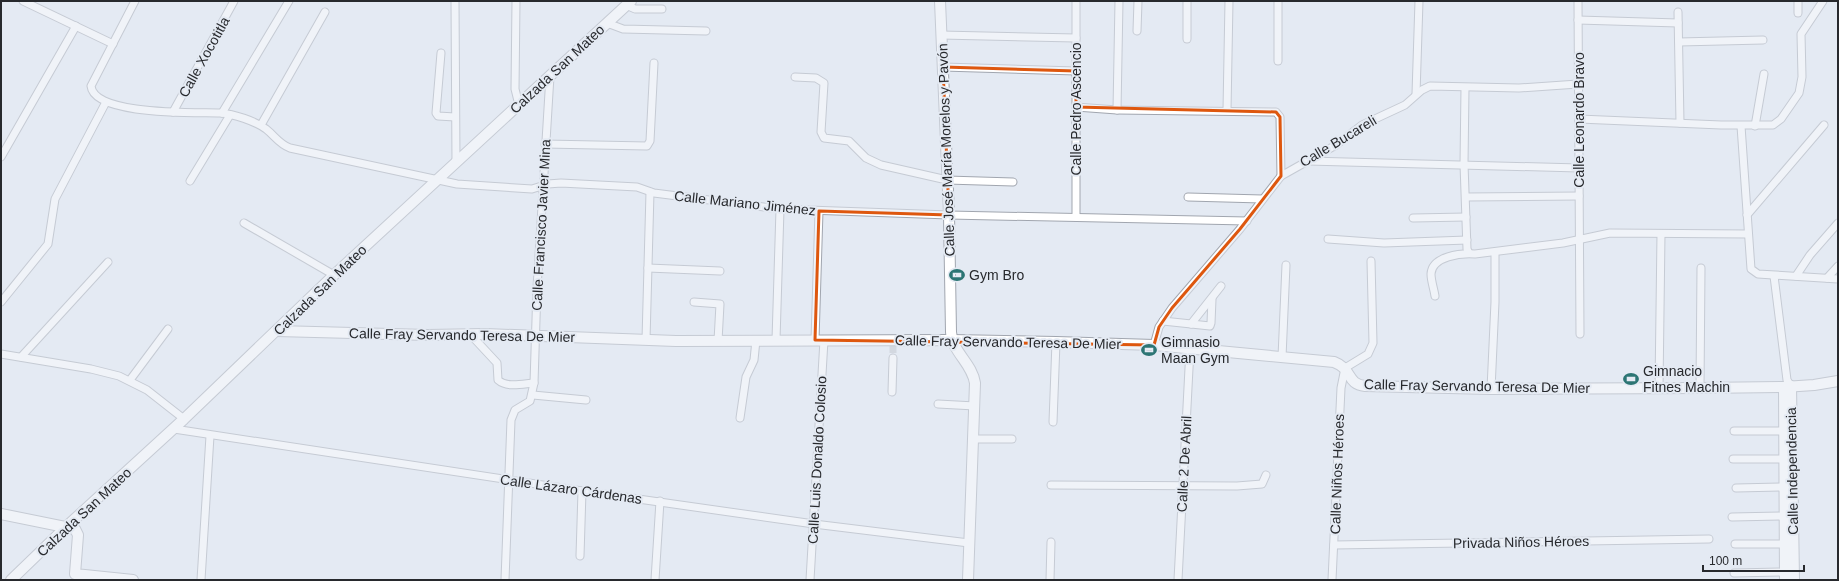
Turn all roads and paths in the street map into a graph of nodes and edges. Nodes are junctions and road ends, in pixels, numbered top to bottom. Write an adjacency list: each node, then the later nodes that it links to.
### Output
1 (23, 1): 26 (street)
2 (135, 1): 34 (street)
3 (234, 1): 51 (street, Calle Xocotitla)
4 (289, 1): 52 (street)
5 (455, 1): 54 (street)
6 (516, 1): 47 (street)
7 (940, 1): 29 (main road, Calle José María Morelos y Pavón)
8 (1076, 1): 30 (street, Calle Pedro Ascencio)
9 (1119, 1): 49 (street)
10 (1138, 1): 28 (street)
11 (1187, 1): 31 (street)
12 (1229, 1): 50 (street)
13 (1278, 1): 36 (street)
14 (1419, 1): 45 (street)
15 (1578, 1): 23 (street, Calle Leonardo Bravo)
16 (1798, 1): 22 (street)
17 (1823, 1): 60 (street)
18 (628, 3): 19 (street); 24 (main road, Calzada San Mateo)
19 (662, 9)
20 (325, 12): 57 (street)
21 (1678, 12): 25 (street)
22 (1798, 13)
23 (1578, 20): 25 (street); 43 (street, Calle Leonardo Bravo)
24 (607, 23): 27 (street); 41 (main road, Calzada San Mateo)
25 (1678, 23): 33 (street)
26 (76, 26): 34 (street); 62 (street)
27 (706, 31)
28 (1137, 31)
29 (942, 35): 30 (street); 38 (main road, Calle José María Morelos y Pavón)
30 (1076, 38): 39 (street, Calle Pedro Ascencio)
31 (1187, 39)
32 (1763, 40): 33 (street)
33 (1679, 42): 56 (street)
34 (113, 44): 46 (street)
35 (441, 53): 54 (street)
36 (1278, 61)
37 (654, 62): 61 (street)
38 (942, 67): 39 (street); 69 (main road, Calle José María Morelos y Pavón)
39 (1076, 71): 48 (street, Calle Pedro Ascencio)
40 (1764, 74): 60 (street)
41 (550, 76): 47 (main road, Calzada San Mateo); 61 (street, Calle Francisco Javier Mina)
42 (795, 77): 69 (street)
43 (1578, 84): 44 (street, Calle Bucareli); 55 (street, Calle Leonardo Bravo)
44 (1465, 88): 45 (street, Calle Bucareli); 65 (street)
45 (1416, 94): 63 (street, Calle Bucareli)
46 (106, 102): 51 (street); 110 (street)
47 (519, 105): 64 (main road, Calzada San Mateo)
48 (1076, 107): 49 (street); 82 (street, Calle Pedro Ascencio)
49 (1117, 110): 50 (street)
50 (1227, 110): 67 (street)
51 (173, 112): 52 (street)
52 (222, 114): 53 (street)
53 (230, 115): 57 (street); 70 (street)
54 (455, 117): 64 (street)
55 (1579, 119): 56 (street); 66 (street, Calle Leonardo Bravo)
56 (1680, 123): 59 (street)
57 (261, 125): 68 (street, Calle Mariano Jiménez)
58 (1824, 125): 81 (street)
59 (1741, 126): 60 (street); 81 (street)
60 (1755, 126)
61 (545, 144): 72 (street, Calle Francisco Javier Mina)
62 (1, 158)
63 (1306, 161): 65 (street); 67 (street, Calle Bucareli)
64 (456, 163): 68 (main road, Calzada San Mateo)
65 (1464, 164): 66 (street); 76 (street)
66 (1579, 168): 74 (street, Calle Leonardo Bravo)
67 (1281, 176): 77 (street, Calle Bucareli)
68 (438, 180): 72 (street, Calle Mariano Jiménez); 102 (main road, Calzada San Mateo)
69 (947, 180): 71 (street); 80 (main road, Calle José María Morelos y Pavón)
70 (190, 181)
71 (1012, 182)
72 (543, 186): 73 (street, Calle Mariano Jiménez); 118 (street, Calle Francisco Javier Mina)
73 (650, 192): 78 (street, Calle Mariano Jiménez); 99 (street)
74 (1579, 196): 76 (street); 92 (street, Calle Leonardo Bravo)
75 (1188, 197): 77 (street)
76 (1466, 197): 83 (street)
77 (1262, 199): 85 (street, Calle Bucareli)
78 (780, 209): 79 (street, Calle Mariano Jiménez); 121 (street)
79 (819, 211): 80 (street, Calle Mariano Jiménez); 122 (street, Calle Luis Donaldo Colosio)
80 (950, 215): 82 (street, Calle Mariano Jiménez); 123 (main road, Calle José María Morelos y Pavón)
81 (1747, 215): 89 (street)
82 (1076, 217): 85 (street, Calle Mariano Jiménez)
83 (1466, 217): 84 (street); 91 (street)
84 (1413, 218)
85 (1247, 220): 112 (street, Calle Bucareli)
86 (244, 223): 102 (street)
87 (1838, 223): 104 (street)
88 (1661, 234): 89 (street); 92 (street); 137 (street)
89 (1748, 234): 103 (street)
90 (1328, 239): 91 (street)
91 (1467, 240): 94 (street)
92 (1580, 240): 93 (street); 117 (street, Calle Leonardo Bravo)
93 (1495, 252): 94 (street); 139 (street)
94 (1469, 253): 108 (street)
95 (1371, 261): 132 (street)
96 (108, 262): 129 (street)
97 (1286, 266): 130 (street)
98 (1838, 266): 105 (street)
99 (648, 268): 101 (street); 119 (street)
100 (1701, 268): 138 (street)
101 (720, 271)
102 (334, 275): 115 (main road, Calzada San Mateo)
103 (1774, 276): 104 (street); 136 (street)
104 (1796, 276): 105 (street)
105 (1827, 278): 106 (street)
106 (1838, 279)
107 (1221, 286): 109 (street)
108 (1435, 296)
109 (1212, 299): 113 (street); 113 (street)
110 (1, 302)
111 (694, 302): 124 (street)
112 (1163, 321): 113 (street); 126 (street, Calle Bucareli)
113 (1191, 324)
114 (168, 329): 133 (street)
115 (277, 331): 116 (main road, Calle Fray Servando Teresa De Mier); 146 (main road, Calzada San Mateo)
116 (470, 334): 118 (main road, Calle Fray Servando Teresa De Mier); 135 (street)
117 (1580, 334)
118 (535, 336): 119 (main road, Calle Fray Servando Teresa De Mier); 135 (street, Calle Francisco Javier Mina)
119 (646, 340): 124 (main road, Calle Fray Servando Teresa De Mier)
120 (756, 340): 121 (main road, Calle Fray Servando Teresa De Mier); 124 (main road, Calle Fray Servando Teresa De Mier); 145 (street)
121 (776, 340): 122 (main road, Calle Fray Servando Teresa De Mier)
122 (820, 340): 123 (main road, Calle Fray Servando Teresa De Mier); 167 (street, Calle Luis Donaldo Colosio)
123 (951, 340): 125 (main road, Calle Fray Servando Teresa De Mier); 144 (main road)
124 (718, 341)
125 (1056, 342): 126 (main road, Calle Fray Servando Teresa De Mier); 147 (street)
126 (1154, 345): 127 (main road, Calle Fray Servando Teresa De Mier)
127 (1190, 349): 130 (main road, Calle Fray Servando Teresa De Mier); 159 (street, Calle 2 De Abril)
128 (1, 354): 129 (street)
129 (21, 357): 133 (street)
130 (1282, 357): 132 (main road, Calle Fray Servando Teresa De Mier)
131 (893, 358): 140 (street)
132 (1345, 368): 139 (main road, Calle Fray Servando Teresa De Mier); 174 (street, Calle Niños Héroes)
133 (130, 380): 146 (street)
134 (1838, 381): 136 (main road, Calle Fray Servando Teresa De Mier)
135 (534, 384): 141 (street, Calle Francisco Javier Mina)
136 (1787, 384): 138 (main road, Calle Fray Servando Teresa De Mier); 150 (main road, Calle Independencia); 189 (main road, Calle Independencia)
137 (1659, 388): 138 (main road, Calle Fray Servando Teresa De Mier); 139 (main road, Calle Fray Servando Teresa De Mier)
138 (1700, 388)
139 (1491, 389)
140 (892, 392)
141 (533, 395): 142 (street); 157 (street)
142 (586, 400)
143 (938, 404): 144 (street)
144 (975, 406): 152 (main road)
145 (740, 418)
146 (184, 419): 148 (main road, Calzada San Mateo)
147 (1053, 422)
148 (174, 429): 151 (street, Calle Lázaro Cárdenas); 168 (main road, Calzada San Mateo)
149 (1734, 431): 150 (street)
150 (1784, 431): 155 (main road, Calle Independencia)
151 (210, 436): 157 (street, Calle Lázaro Cárdenas); 181 (street)
152 (974, 439): 153 (street); 171 (main road)
153 (1012, 439)
154 (1733, 459): 155 (street)
155 (1784, 459): 160 (main road, Calle Independencia)
156 (1266, 475): 159 (street)
157 (509, 480): 162 (street, Calle Lázaro Cárdenas); 182 (street)
158 (1051, 485): 159 (street)
159 (1183, 486): 187 (street, Calle 2 De Abril)
160 (1784, 487): 161 (street); 166 (main road, Calle Independencia)
161 (1736, 488)
162 (582, 491): 163 (street, Calle Lázaro Cárdenas); 175 (street)
163 (660, 501): 167 (street, Calle Lázaro Cárdenas); 183 (street)
164 (1, 514): 168 (main road)
165 (1732, 516): 166 (street)
166 (1785, 516): 173 (main road, Calle Independencia)
167 (814, 524): 171 (street, Calle Lázaro Cárdenas); 184 (street, Calle Luis Donaldo Colosio)
168 (66, 527): 178 (main road); 179 (main road, Calzada San Mateo)
169 (1709, 539): 174 (street, Privada Niños Héroes)
170 (1051, 542): 186 (street)
171 (969, 543): 185 (main road)
172 (1735, 544): 173 (street)
173 (1785, 544): 177 (main road, Calle Independencia)
174 (1334, 545): 188 (street, Calle Niños Héroes)
175 (580, 556)
176 (1734, 573): 177 (street)
177 (1785, 576)
178 (75, 577): 180 (main road)
179 (11, 580)
180 (133, 580)
181 (201, 580)
182 (505, 580)
183 (655, 580)
184 (810, 580)
185 (968, 580)
186 (1050, 580)
187 (1178, 580)
188 (1332, 580)
189 (1794, 580)

